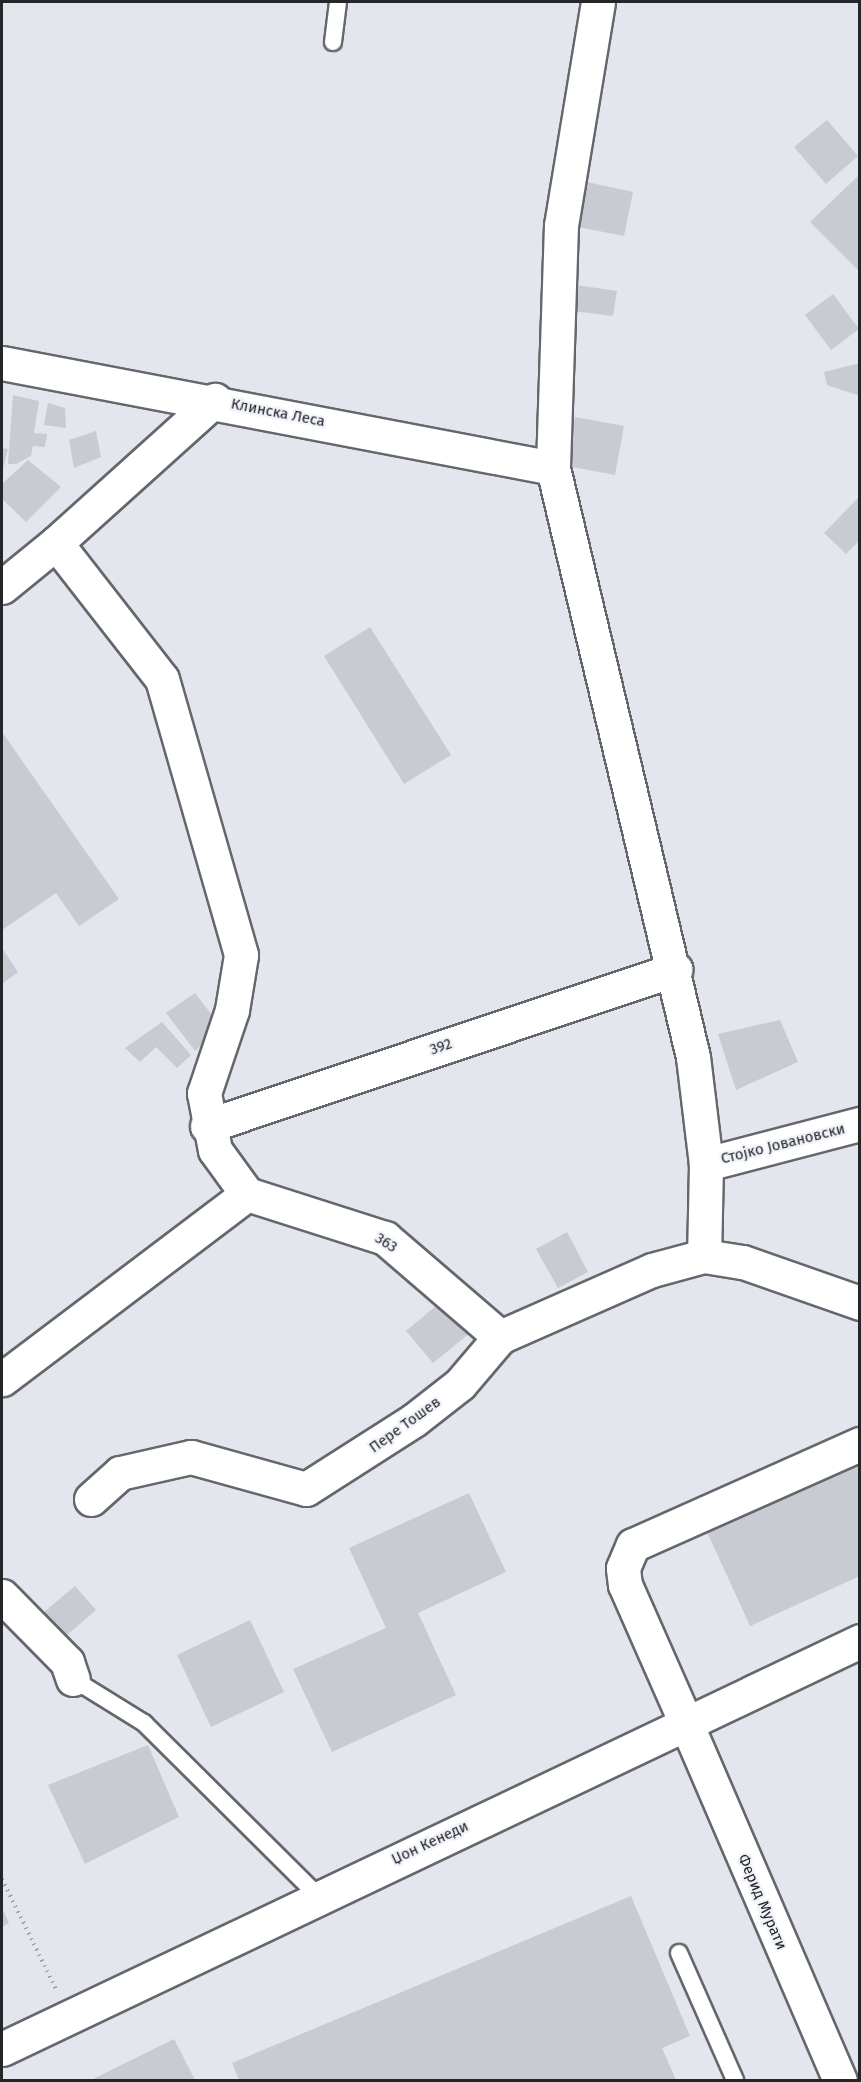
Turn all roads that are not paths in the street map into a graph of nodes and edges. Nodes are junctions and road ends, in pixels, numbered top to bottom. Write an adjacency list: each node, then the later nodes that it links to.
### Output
1 (338, 2): 3 (lane)
2 (598, 2): 6 (street)
3 (333, 42)
4 (2, 363): 5 (street, Клинска Леса)
5 (215, 400): 6 (street, Клинска Леса); 7 (street)
6 (553, 468): 9 (street)
7 (56, 543): 8 (street); 11 (street)
8 (2, 587)
9 (675, 969): 11 (street, 392); 12 (street)
10 (860, 1124): 12 (street, Стојко Јовановски)
11 (207, 1126): 13 (street)
12 (706, 1164): 14 (street)
13 (247, 1194): 16 (street, 363); 17 (street)
14 (704, 1256): 15 (street); 16 (street, Пере Тошев)
15 (860, 1303)
16 (500, 1337): 19 (street, Пере Тошев)
17 (2, 1379)
18 (860, 1444): 23 (street, Ферид Мурати)
19 (91, 1499)
20 (2, 1596): 22 (street)
21 (860, 1641): 23 (street, Џон Кенеди)
22 (73, 1679): 24 (lane)
23 (686, 1723): 24 (street, Џон Кенеди); 28 (street, Ферид Мурати)
24 (317, 1895): 26 (street, Џон Кенеди)
25 (679, 1953): 27 (lane)
26 (2, 2049)
27 (735, 2080)
28 (840, 2080)

